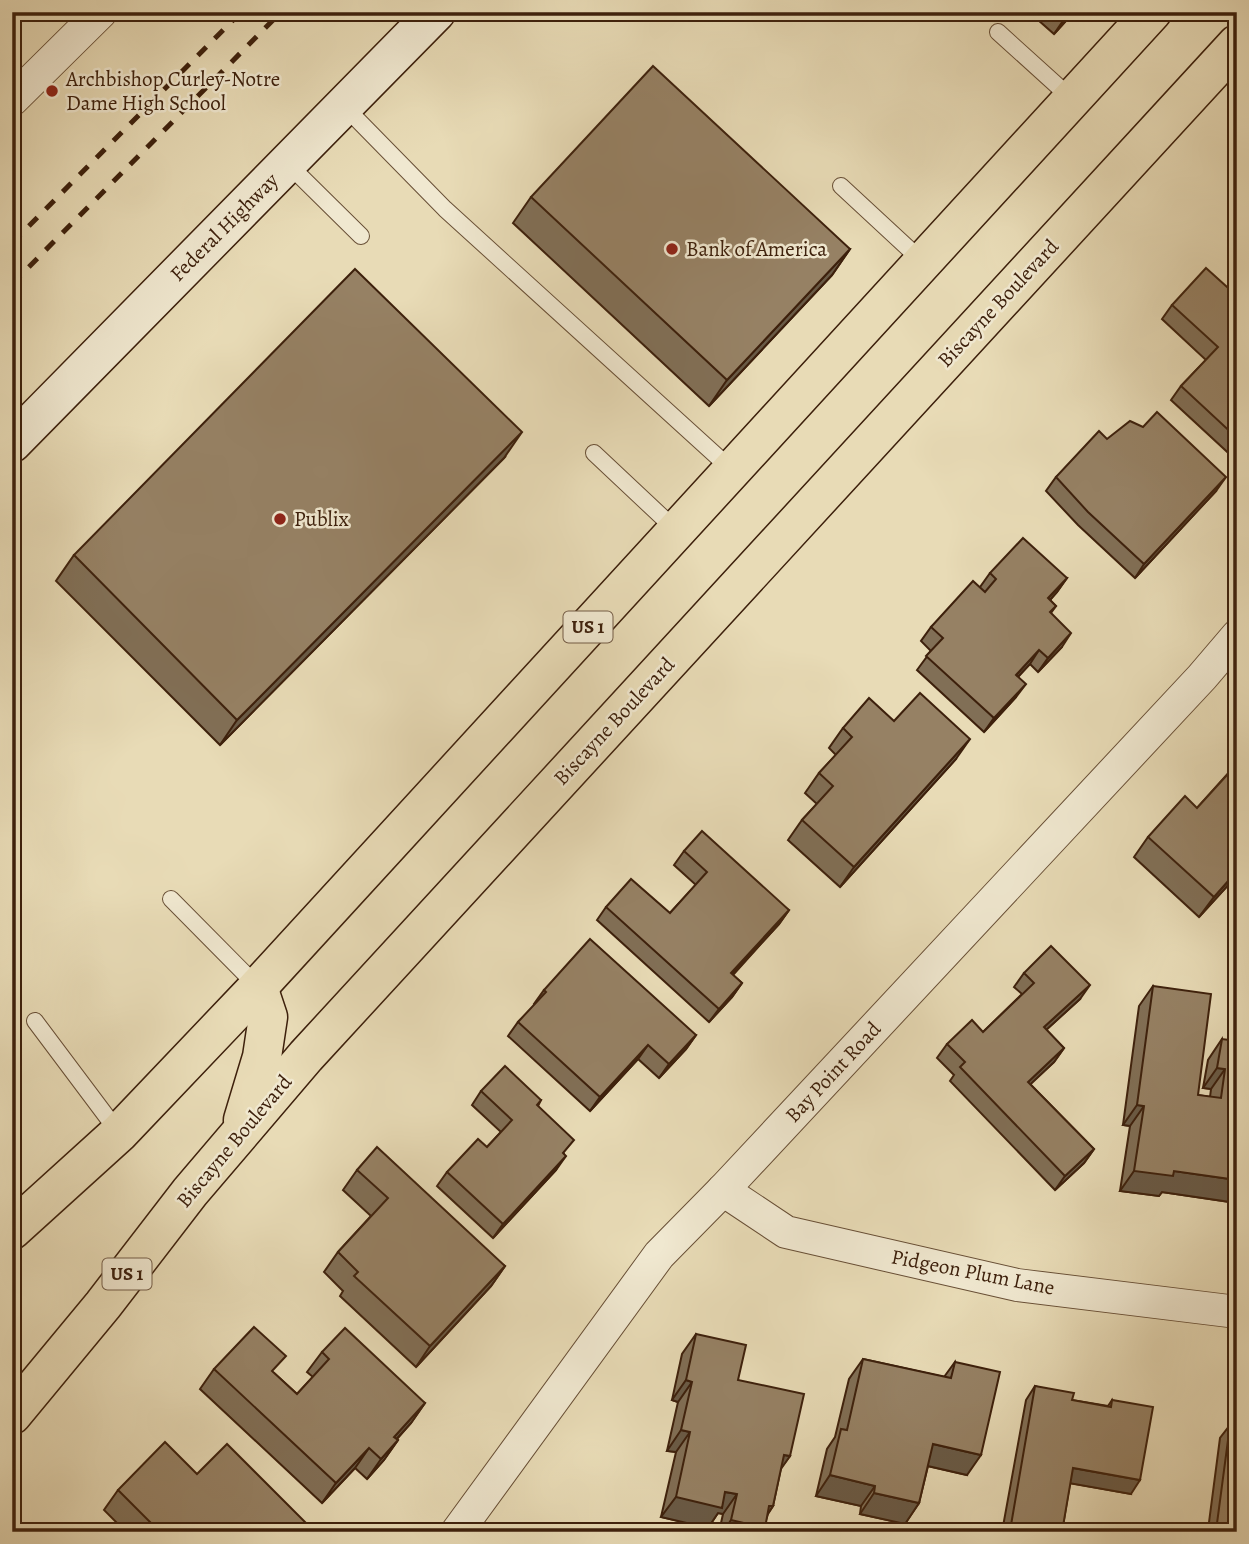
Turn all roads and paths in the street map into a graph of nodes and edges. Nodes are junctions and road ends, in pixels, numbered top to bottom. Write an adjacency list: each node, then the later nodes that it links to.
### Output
1 (101, 12): 7 (street)
2 (436, 12): 8 (street, Federal Highway)
3 (1152, 12): 6 (main road, US 1)
4 (998, 32): 6 (lane)
5 (1237, 44): 21 (main road, Biscayne Boulevard / US 1)
6 (1072, 99): 12 (main road, US 1)
7 (12, 100)
8 (344, 106): 9 (street, Federal Highway); 15 (lane)
9 (288, 163): 11 (lane); 13 (street, Federal Highway)
10 (841, 186): 12 (lane)
11 (361, 236)
12 (922, 261): 15 (main road, US 1)
13 (12, 443)
14 (594, 453): 16 (lane)
15 (732, 470): 16 (main road, US 1)
16 (677, 531): 19 (main road, US 1)
17 (1237, 636): 23 (street, Bay Point Road)
18 (172, 899): 19 (lane)
19 (258, 987): 21 (main road); 22 (main road, US 1)
20 (35, 1021): 22 (lane)
21 (240, 1132): 26 (main road, Biscayne Boulevard / US 1)
22 (118, 1133): 24 (main road, US 1)
23 (723, 1190): 25 (street, Pidgeon Plum Lane); 27 (street, Bay Point Road)
24 (12, 1230)
25 (1237, 1312)
26 (12, 1416)
27 (457, 1532)

